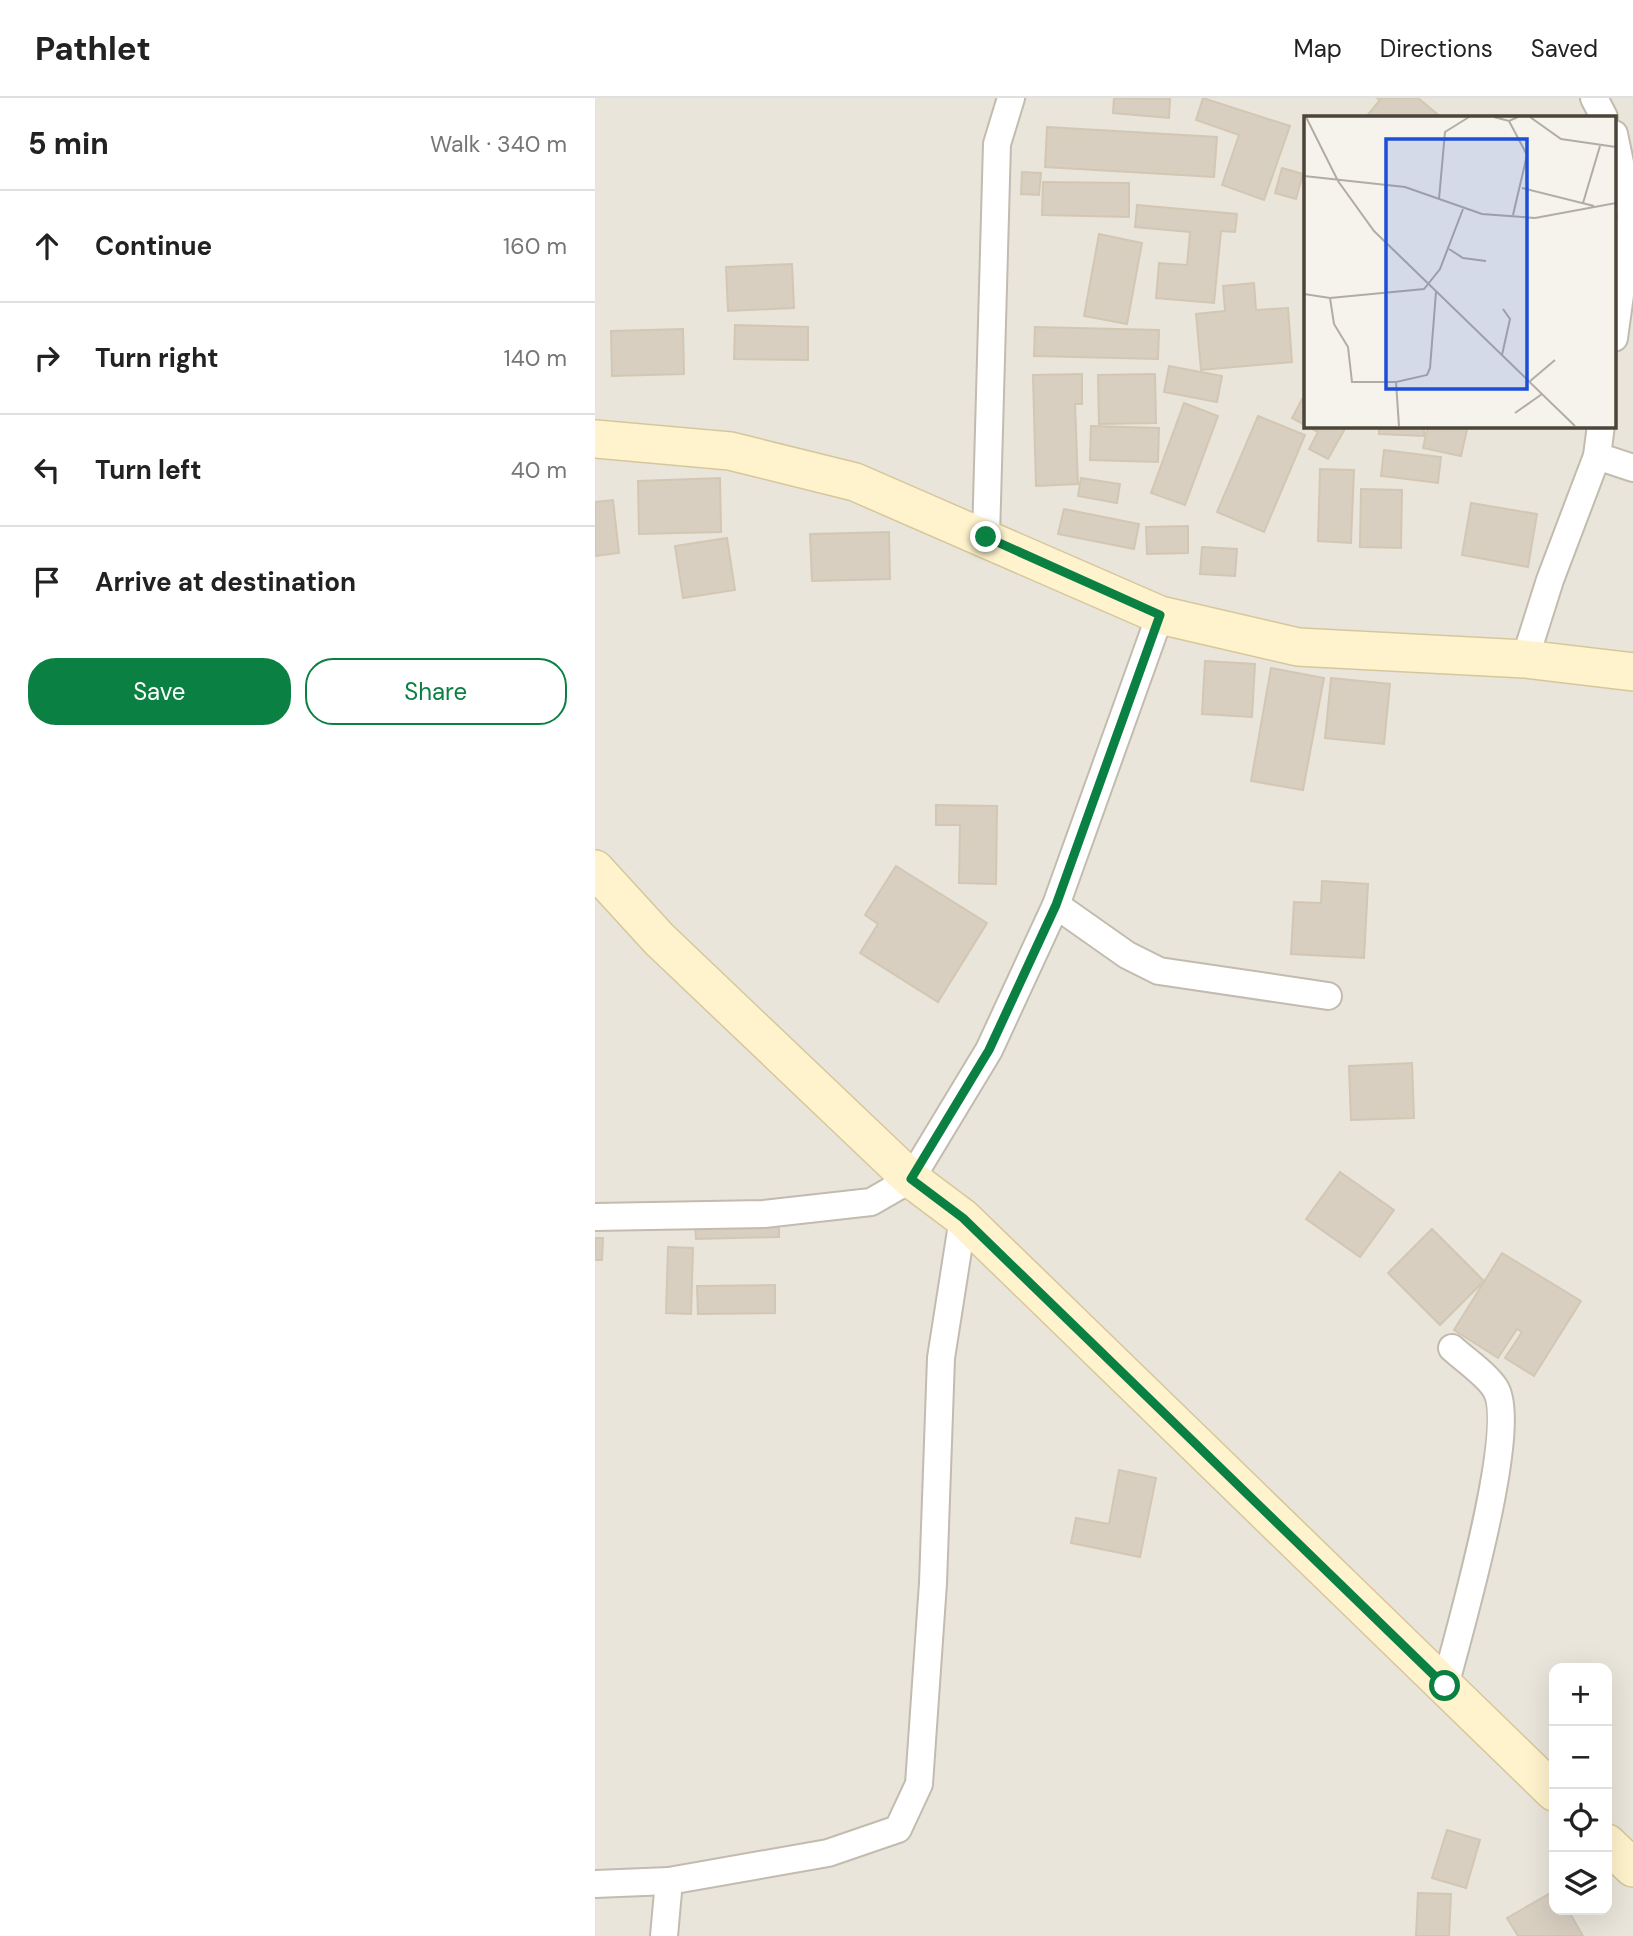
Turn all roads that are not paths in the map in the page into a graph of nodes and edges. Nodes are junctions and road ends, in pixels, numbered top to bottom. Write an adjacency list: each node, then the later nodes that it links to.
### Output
1 (1011, 98): 10 (street)
2 (1594, 98): 3 (street)
3 (1603, 116)
4 (1615, 139): 5 (street)
5 (1615, 331)
6 (1601, 427): 8 (street)
7 (595, 439): 10 (street)
8 (1597, 456): 9 (street); 12 (street)
9 (1633, 468)
10 (986, 537): 11 (street)
11 (1160, 615): 12 (street); 15 (street)
12 (1525, 659): 13 (street)
13 (1633, 672)
14 (595, 869): 17 (street)
15 (1056, 905): 16 (street); 17 (street)
16 (1328, 996)
17 (911, 1179): 18 (street); 19 (street)
18 (595, 1217)
19 (963, 1218): 21 (street); 25 (street)
20 (1452, 1349): 21 (street)
21 (1445, 1686): 22 (street)
22 (1551, 1789)
23 (1612, 1848): 24 (street)
24 (1633, 1868)
25 (670, 1881): 26 (street); 27 (street)
26 (595, 1884)
27 (664, 1936)

